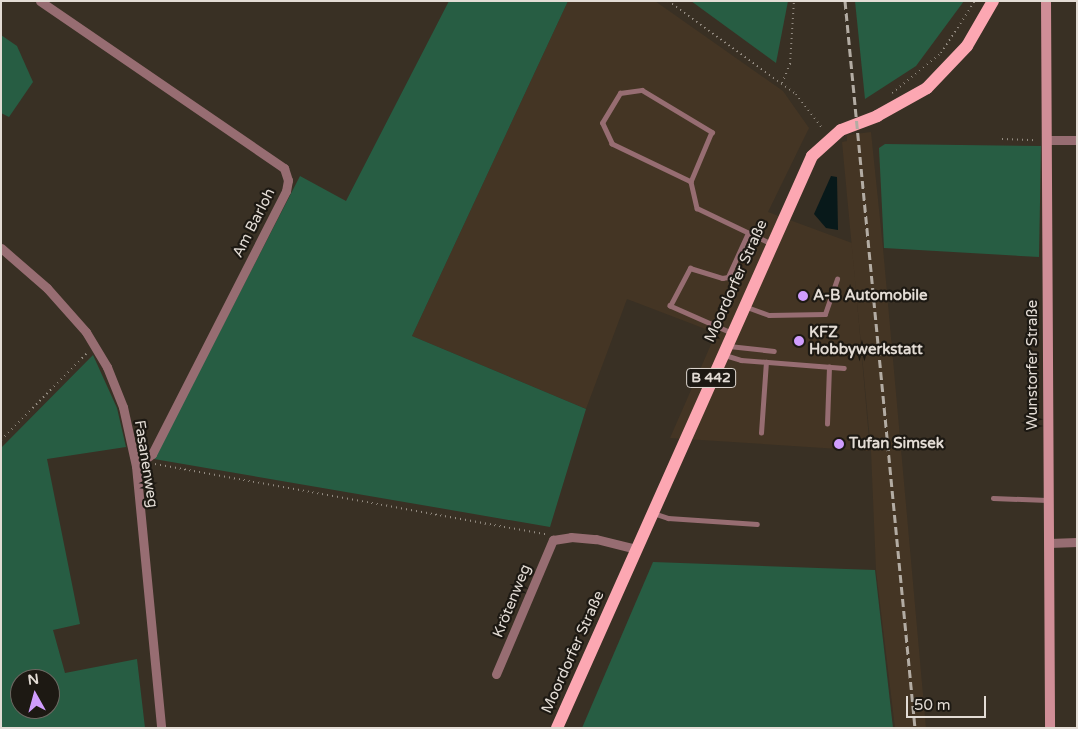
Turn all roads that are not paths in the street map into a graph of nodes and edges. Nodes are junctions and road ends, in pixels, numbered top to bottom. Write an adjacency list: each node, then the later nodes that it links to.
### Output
1 (40, 1): 20 (street, Am Barloh)
2 (993, 1): 8 (main road, Moordorfer Straße / B 442)
3 (1046, 1): 4 (street, Wunstorfer Straße)
4 (1047, 140): 5 (street); 22 (street, Wunstorfer Straße)
5 (1077, 140)
6 (691, 182): 6 (lane); 7 (lane)
7 (748, 232): 8 (lane); 12 (lane)
8 (770, 243): 11 (main road, Moordorfer Straße / B 442)
9 (1, 248): 20 (street, Fasanenweg)
10 (837, 280): 11 (lane)
11 (743, 306): 12 (main road, Moordorfer Straße / B 442)
12 (731, 333): 13 (main road, Moordorfer Straße / B 442)
13 (724, 350): 14 (lane); 15 (lane); 23 (main road, Moordorfer Straße / B 442)
14 (774, 351)
15 (766, 362): 16 (lane); 19 (lane)
16 (829, 367): 17 (lane); 18 (lane)
17 (844, 368)
18 (827, 424)
19 (761, 433)
20 (136, 466): 29 (street, Fasanenweg)
21 (994, 498): 22 (lane)
22 (1049, 500): 26 (street, Wunstorfer Straße)
23 (652, 513): 24 (lane); 27 (main road, Moordorfer Straße / B 442)
24 (757, 524)
25 (1077, 542): 26 (street)
26 (1049, 543): 31 (street, Wunstorfer Straße)
27 (636, 549): 28 (street, Krötenweg); 30 (main road, Moordorfer Straße / B 442)
28 (496, 674)
29 (161, 728)
30 (557, 728)
31 (1050, 728)

